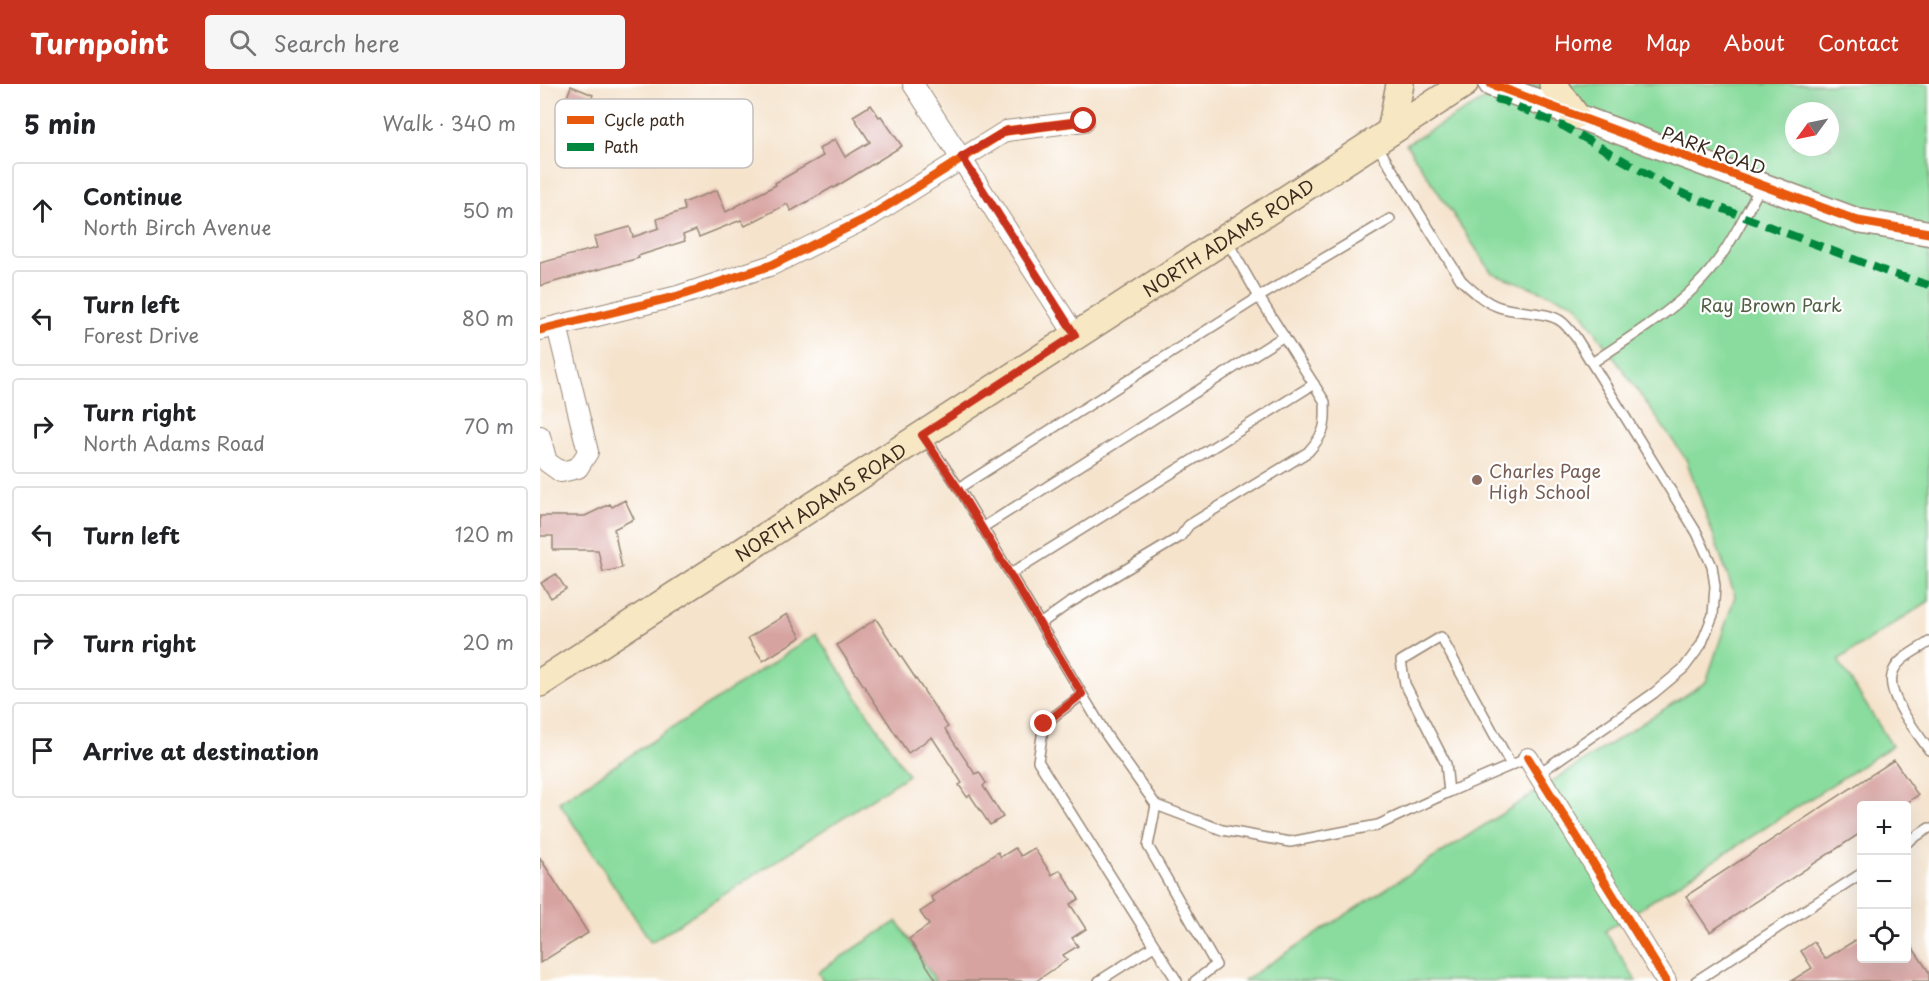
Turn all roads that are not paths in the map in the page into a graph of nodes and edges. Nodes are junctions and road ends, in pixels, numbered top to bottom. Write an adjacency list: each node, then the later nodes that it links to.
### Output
1 (913, 84): 9 (street)
2 (1400, 84): 8 (main road)
3 (1464, 84): 8 (main road, NORTH ADAMS ROAD)
4 (1491, 84): 6 (street, PARK ROAD)
5 (1553, 84): 6 (main road)
6 (1575, 116): 10 (street, PARK ROAD)
7 (1084, 121): 9 (street)
8 (1383, 137): 13 (main road, NORTH ADAMS ROAD); 18 (lane)
9 (962, 157): 15 (street); 16 (street)
10 (1761, 185): 12 (street, PARK ROAD); 18 (lane)
11 (1390, 219): 14 (lane)
12 (1929, 232)
13 (1225, 237): 14 (lane); 16 (main road, NORTH ADAMS ROAD)
14 (1259, 297): 17 (lane); 22 (lane)
15 (549, 328): 21 (street)
16 (1075, 335): 20 (main road, NORTH ADAMS ROAD)
17 (1284, 336): 19 (lane); 23 (lane)
18 (1592, 363): 30 (lane)
19 (1314, 384): 24 (lane); 25 (lane)
20 (922, 435): 22 (lane); 27 (main road, NORTH ADAMS ROAD)
21 (540, 436)
22 (958, 488): 23 (lane)
23 (982, 528): 24 (lane)
24 (1010, 574): 25 (lane)
25 (1040, 624): 28 (lane)
26 (1929, 642): 29 (lane)
27 (540, 683)
28 (1082, 694): 32 (lane); 36 (lane)
29 (1929, 750)
30 (1526, 766): 31 (lane); 31 (lane); 40 (street)
31 (1449, 792): 32 (lane)
32 (1156, 805): 39 (lane)
33 (1929, 828): 34 (lane)
34 (1911, 840)
35 (1857, 876): 41 (lane)
36 (1154, 946): 37 (lane); 38 (lane)
37 (1098, 981)
38 (1177, 981)
39 (1195, 981)
40 (1666, 981)
41 (1696, 981)

